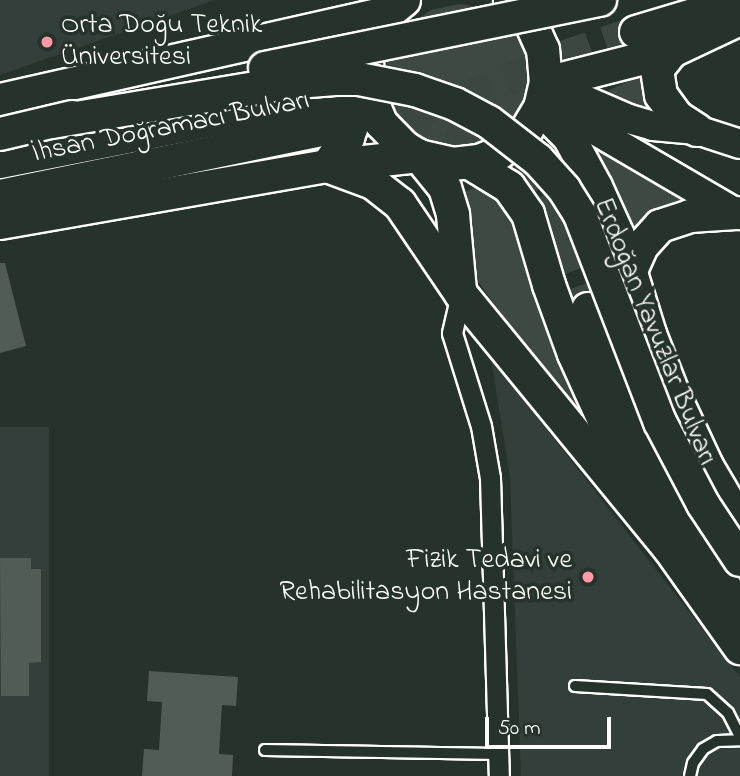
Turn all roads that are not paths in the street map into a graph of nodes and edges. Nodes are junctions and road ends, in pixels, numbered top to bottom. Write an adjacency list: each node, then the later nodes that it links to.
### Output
1 (510, 0): 8 (main road)
2 (586, 0): 8 (main road)
3 (600, 0): 14 (main road, İhsan Doğramacı Bulvarı, bridge)
4 (740, 1): 7 (main road)
5 (396, 6): 10 (main road); 13 (main road)
6 (740, 19): 9 (main road)
7 (636, 33)
8 (538, 34): 11 (main road)
9 (672, 51): 11 (main road); 16 (main road)
10 (367, 58): 12 (main road, İhsan Doğramacı Bulvarı); 19 (main road)
11 (543, 96): 16 (main road); 21 (main road); 23 (main road, Erdoğan Yavuzlar Bulvarı); 26 (main road)
12 (326, 98): 20 (main road, İhsan Doğramacı Bulvarı); 22 (main road)
13 (0, 100)
14 (52, 122): 17 (main road, İhsan Doğramacı Bulvarı, bridge); 33 (main road, bridge)
15 (322, 130): 24 (main road, İhsan Doğramacı Bulvarı)
16 (697, 130): 18 (main road)
17 (0, 134)
18 (740, 144)
19 (419, 156): 21 (main road); 22 (main road); 29 (main road)
20 (0, 162)
21 (470, 163): 25 (main road)
22 (327, 166): 27 (main road); 29 (main road)
23 (591, 177): 25 (main road, Erdoğan Yavuzlar Bulvarı); 28 (main road, Erdoğan Yavuzlar Bulvarı)
24 (0, 196)
25 (528, 214): 32 (main road)
26 (738, 214): 28 (main road)
27 (0, 223)
28 (630, 272): 31 (main road, Erdoğan Yavuzlar Bulvarı)
29 (461, 294): 32 (main road); 39 (street)
30 (588, 309): 34 (main road, Erdoğan Yavuzlar Bulvarı)
31 (740, 522)
32 (669, 548): 35 (main road)
33 (740, 560)
34 (740, 609)
35 (740, 648)
36 (575, 686): 37 (lane)
37 (740, 739): 41 (lane)
38 (265, 750): 39 (lane)
39 (498, 754): 40 (street)
40 (499, 776)
41 (690, 776)

